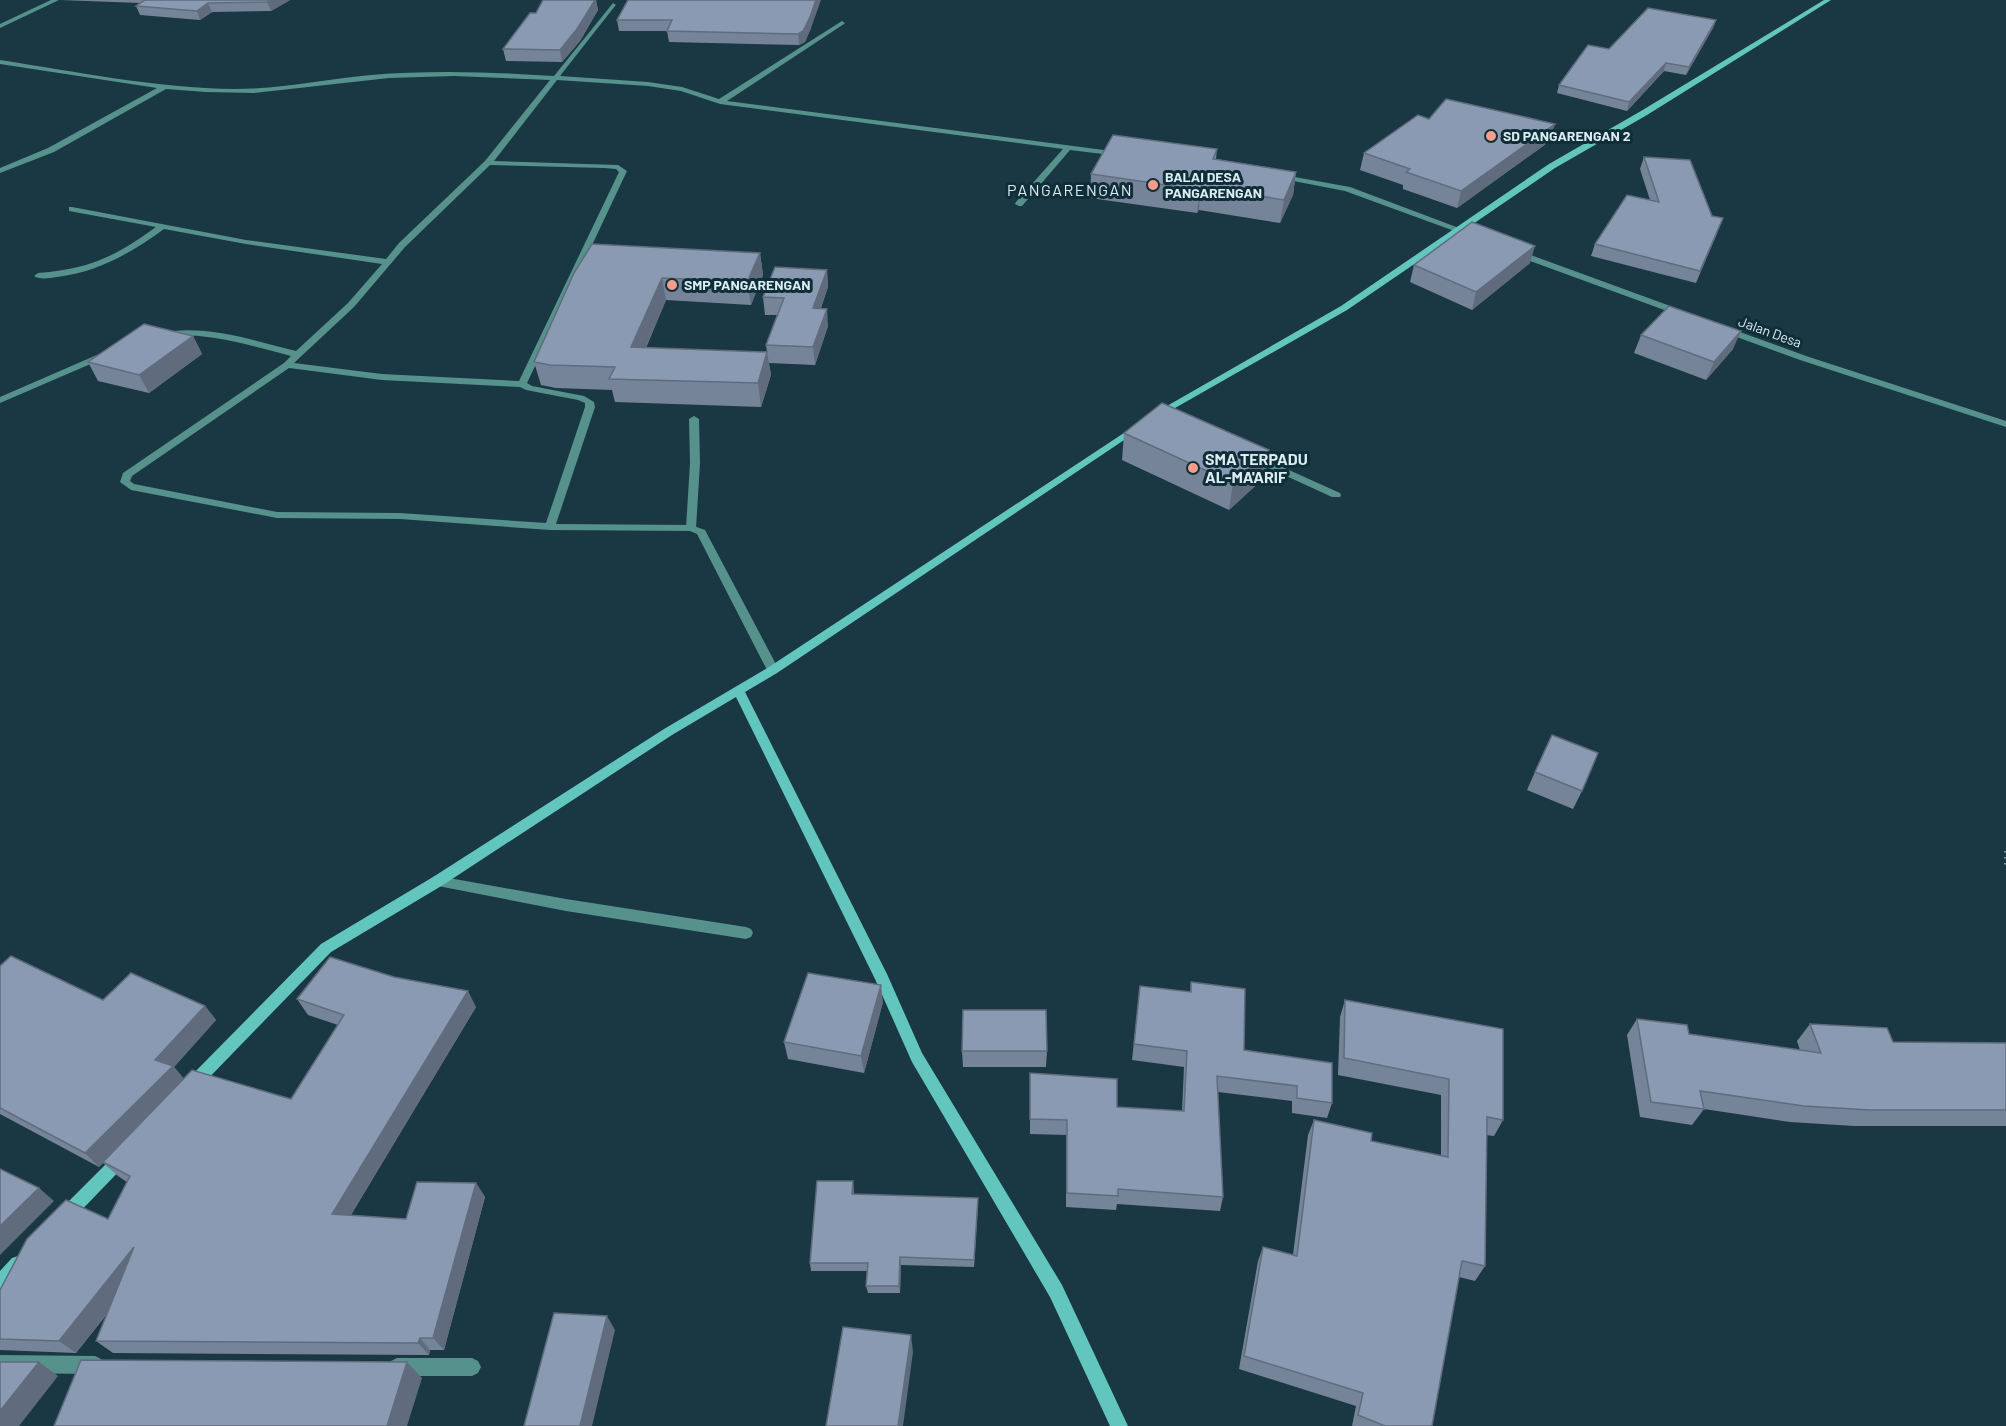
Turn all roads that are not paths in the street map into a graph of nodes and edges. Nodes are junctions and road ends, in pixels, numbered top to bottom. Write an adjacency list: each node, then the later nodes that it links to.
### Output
1 (56, 0): 5 (street)
2 (1828, 0): 18 (street)
3 (613, 5): 7 (street)
4 (842, 23): 9 (street)
5 (0, 26)
6 (0, 62): 8 (street)
7 (556, 79): 8 (street); 9 (street); 12 (street)
8 (166, 86): 13 (street)
9 (720, 102): 10 (street)
10 (1068, 148): 11 (street); 15 (street)
11 (1133, 155)
12 (488, 163): 21 (street); 29 (street)
13 (0, 171)
14 (1271, 173): 18 (street)
15 (1019, 204)
16 (72, 208): 17 (street)
17 (163, 226): 21 (street); 22 (street)
18 (1461, 230): 19 (street); 37 (street)
19 (1483, 239)
20 (1505, 248): 23 (street)
21 (388, 262): 27 (street)
22 (38, 276)
23 (1693, 318)
24 (1715, 326): 32 (street, Jalan Desa)
25 (147, 339): 27 (street)
26 (115, 350): 30 (street)
27 (299, 355): 28 (street)
28 (287, 365): 29 (street); 35 (street)
29 (522, 384): 35 (street)
30 (0, 400)
31 (694, 419): 36 (street)
32 (2006, 424)
33 (1238, 449): 34 (street)
34 (1336, 495)
35 (550, 526): 36 (street)
36 (691, 528): 37 (street)
37 (773, 670): 38 (street)
38 (739, 691): 39 (street); 50 (street)
39 (438, 881): 40 (street); 41 (street)
40 (746, 933)
41 (188, 1089)
42 (131, 1148): 43 (street)
43 (57, 1224)
44 (25, 1258): 45 (street)
45 (0, 1283)
46 (0, 1364): 47 (street)
47 (118, 1365)
48 (378, 1367): 49 (street)
49 (472, 1367)
50 (1119, 1426)

